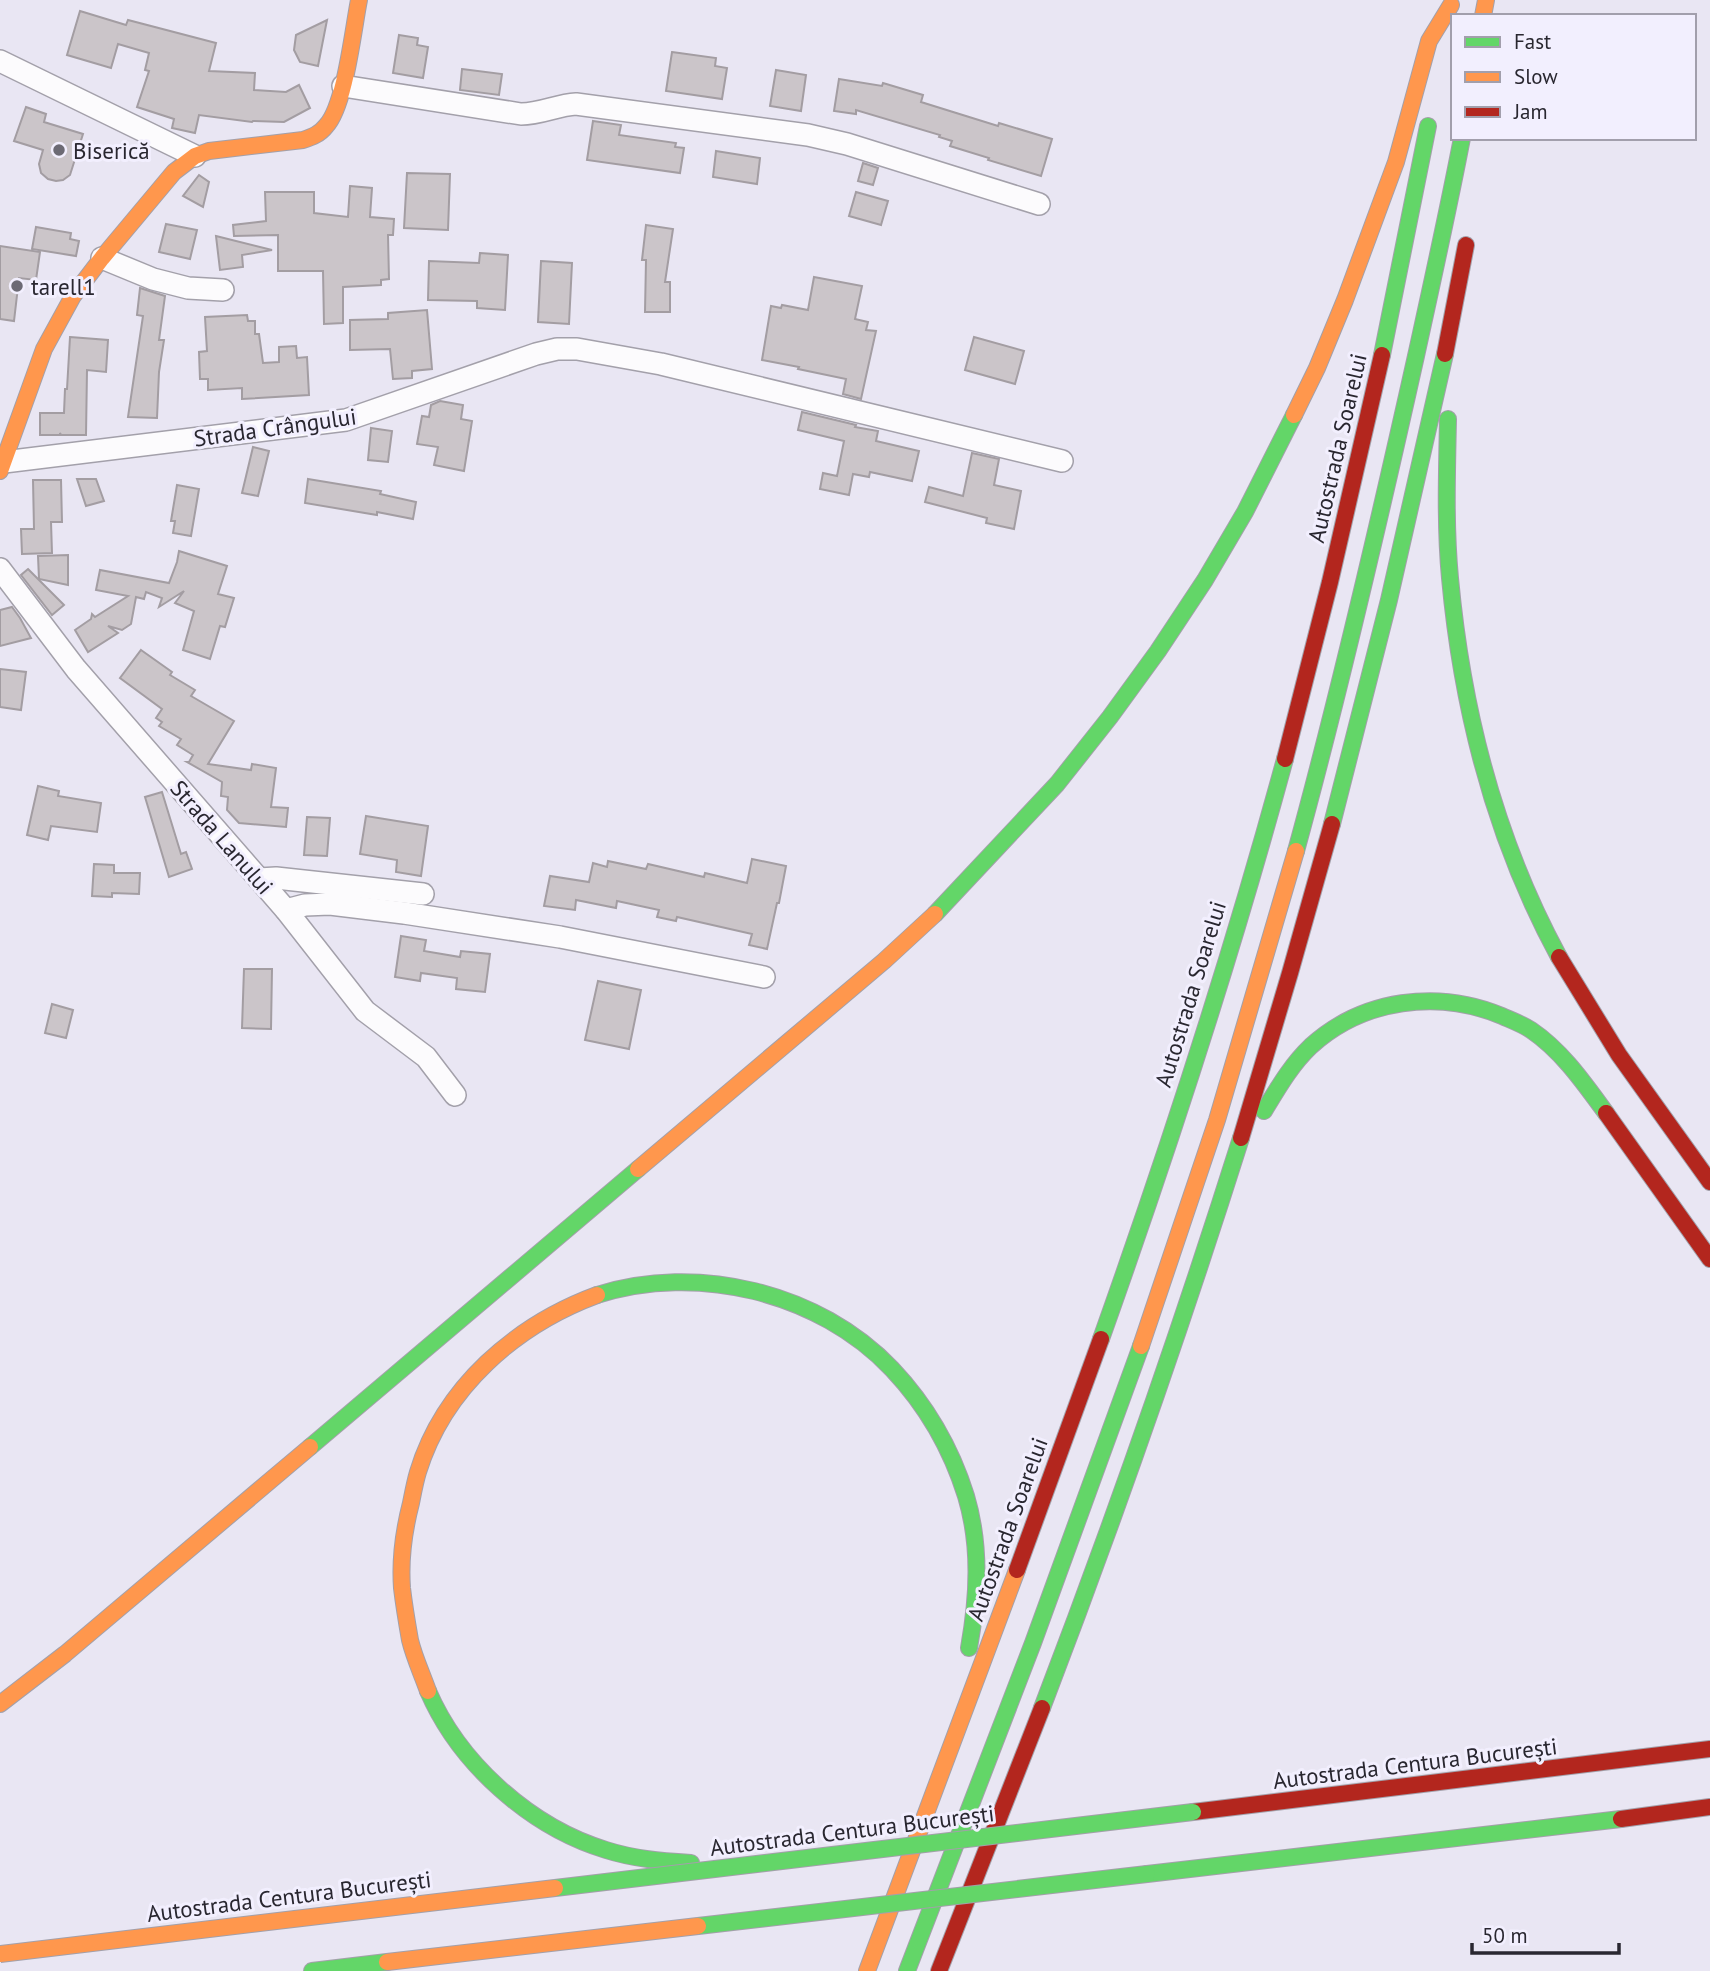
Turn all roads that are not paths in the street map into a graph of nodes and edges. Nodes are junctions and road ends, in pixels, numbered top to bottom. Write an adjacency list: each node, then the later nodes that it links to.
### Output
1 (359, 0): 5 (main road)
2 (1452, 2): 3 (main road); 25 (main road)
3 (1444, 46)
4 (0, 61): 8 (street)
5 (343, 86): 8 (main road); 9 (street)
6 (1430, 114): 28 (main road, Autostrada Soarelui)
7 (1462, 140): 39 (main road)
8 (195, 156): 11 (main road)
9 (1039, 204)
10 (1468, 233): 13 (main road)
11 (102, 258): 12 (street); 15 (main road)
12 (223, 290)
13 (1451, 328): 22 (main road); 23 (main road)
14 (1062, 461): 15 (street, Strada Crângului)
15 (2, 467)
16 (0, 569): 17 (street, Strada Lanului)
17 (259, 879): 18 (street); 19 (street, Strada Lanului)
18 (423, 894)
19 (286, 910): 20 (street); 21 (street, Strada Lanului)
20 (764, 977)
21 (455, 1096)
22 (1710, 1182)
23 (1204, 1254): 24 (main road); 40 (main road)
24 (1710, 1259)
25 (0, 1704)
26 (1619, 1745): 29 (main road)
27 (1710, 1749): 29 (main road, Autostrada Centura București)
28 (942, 1769): 33 (main road, bridge); 38 (main road, Autostrada Soarelui)
29 (1556, 1769): 33 (main road, Autostrada Centura București, bridge)
30 (1710, 1807): 31 (main road)
31 (1557, 1827): 32 (main road); 35 (main road, bridge)
32 (1636, 1834)
33 (755, 1865): 34 (main road, Autostrada Centura București, bridge)
34 (0, 1954)
35 (387, 1962): 36 (main road); 37 (main road)
36 (312, 1971)
37 (354, 1971)
38 (867, 1971)
39 (907, 1971)
40 (939, 1971)

